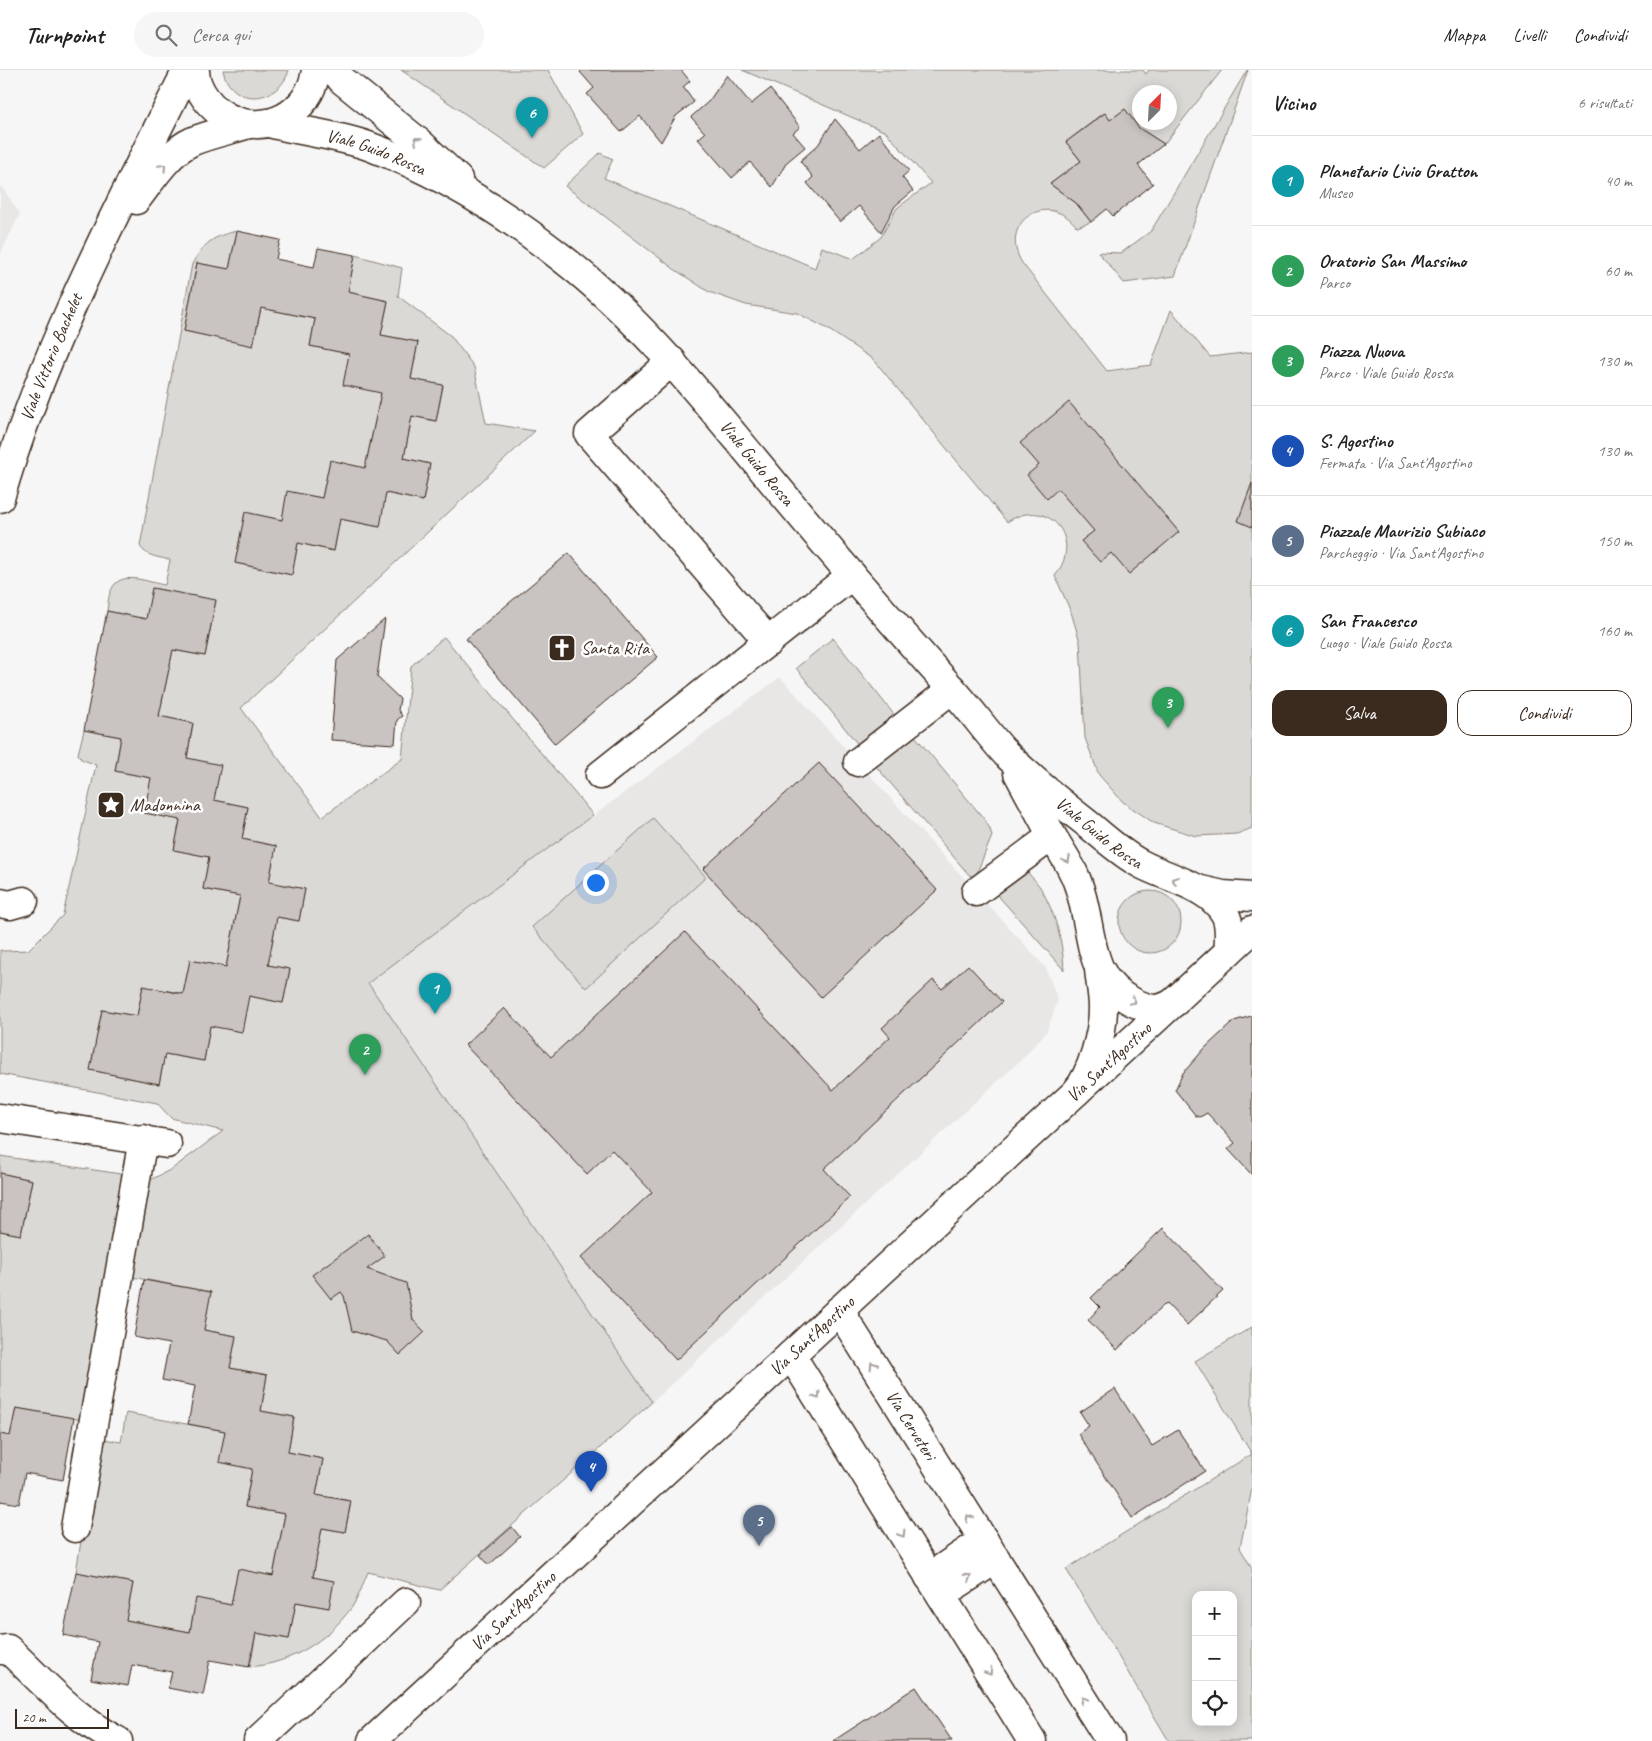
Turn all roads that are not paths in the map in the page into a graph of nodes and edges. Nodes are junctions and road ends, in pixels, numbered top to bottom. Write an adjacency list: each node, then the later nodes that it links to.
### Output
1 (187, 70): 7 (street, Viale Vittorio Bachelet)
2 (195, 70): 5 (street, Viale Guido Rossa)
3 (316, 70): 5 (street)
4 (334, 70): 6 (street, Viale Guido Rossa, one-way to 4)
5 (259, 124): 6 (street, Viale Guido Rossa); 7 (street, Viale Vittorio Bachelet, one-way to 5)
6 (477, 198): 8 (street, Viale Guido Rossa)
7 (100, 246): 9 (street, Viale Vittorio Bachelet)
8 (672, 362): 10 (street, Viale Guido Rossa); 11 (street)
9 (0, 498)
10 (852, 576): 11 (street); 12 (street, Viale Guido Rossa)
11 (769, 642): 15 (street)
12 (952, 689): 13 (street, Viale Guido Rossa); 14 (street)
13 (1009, 756): 16 (street, Viale Guido Rossa); 17 (street, Viale Guido Rossa, one-way to 13)
14 (858, 762)
15 (600, 775)
16 (1052, 836): 18 (street); 22 (street, Viale Guido Rossa, one-way to 22)
17 (1201, 890): 19 (street, Viale Guido Rossa); 21 (street, Viale Guido Rossa)
18 (976, 892)
19 (1252, 897)
20 (1252, 930): 21 (street, Via Sant'Agostino)
21 (1228, 952): 23 (street, Via Sant'Agostino)
22 (1099, 969): 23 (street, Viale Guido Rossa, one-way to 23); 24 (street, Viale Guido Rossa)
23 (1175, 1002): 24 (street, Via Sant'Agostino)
24 (1072, 1097): 26 (street, Via Sant'Agostino)
25 (0, 1118): 28 (street)
26 (839, 1310): 27 (street, Via Sant'Agostino); 29 (street, Via Cerveteri, one-way to 26)
27 (791, 1355): 30 (street, one-way to 30); 35 (street, Via Sant'Agostino)
28 (74, 1528)
29 (990, 1550): 30 (street, one-way to 29); 37 (street, Via Cerveteri, one-way to 29)
30 (935, 1586): 36 (street, one-way to 36)
31 (406, 1602): 34 (street)
32 (0, 1650): 33 (street)
33 (118, 1741)
34 (258, 1741)
35 (372, 1741)
36 (1032, 1741)
37 (1110, 1741)

